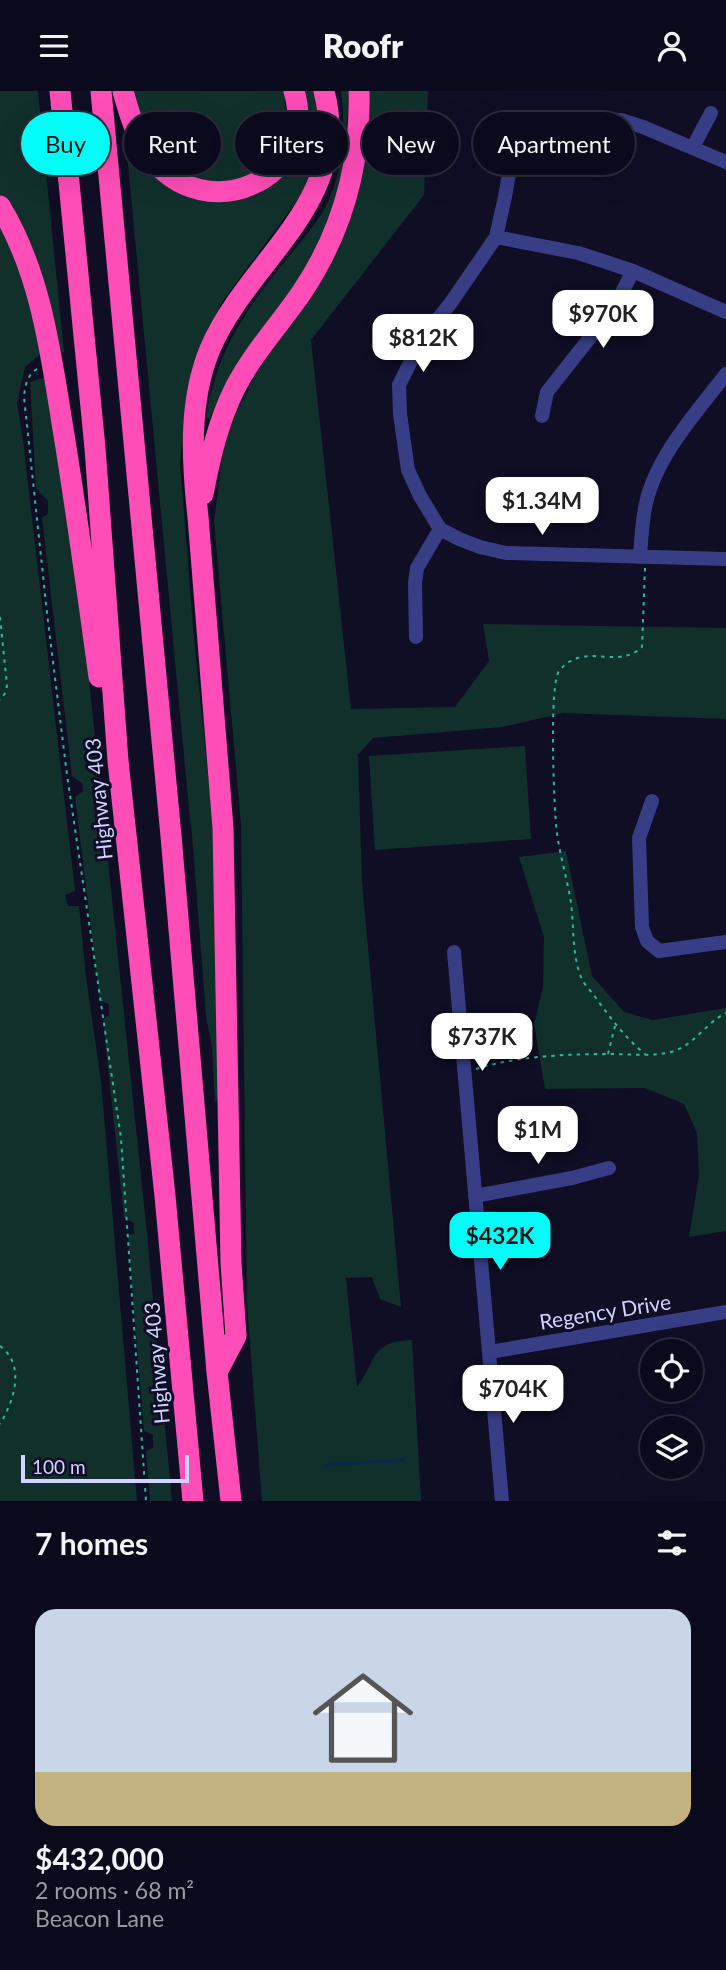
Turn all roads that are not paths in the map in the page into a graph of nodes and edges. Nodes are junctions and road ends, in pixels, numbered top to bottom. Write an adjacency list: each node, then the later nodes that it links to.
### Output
1 (61, 91): 21 (highway, Highway 403)
2 (102, 91): 29 (highway)
3 (123, 91): 4 (highway)
4 (294, 91)
5 (324, 91): 16 (highway)
6 (359, 91): 16 (highway)
7 (711, 113): 8 (street)
8 (693, 147): 9 (street); 11 (street)
9 (726, 162)
10 (0, 206): 21 (highway)
11 (496, 237): 12 (street); 17 (street)
12 (633, 271): 13 (street); 15 (street)
13 (726, 313)
14 (726, 374): 18 (street)
15 (542, 416)
16 (198, 517): 29 (highway)
17 (440, 529): 18 (street); 20 (street)
18 (642, 557): 19 (street)
19 (726, 559)
20 (416, 638)
21 (118, 761): 30 (highway, Highway 403)
22 (652, 801): 23 (street)
23 (726, 941)
24 (454, 952): 26 (street)
25 (609, 1168): 26 (street)
26 (475, 1196): 28 (street)
27 (726, 1313): 28 (street, Regency Drive)
28 (490, 1352): 32 (street)
29 (217, 1372): 31 (highway)
30 (193, 1501)
31 (231, 1501)
32 (502, 1501)

